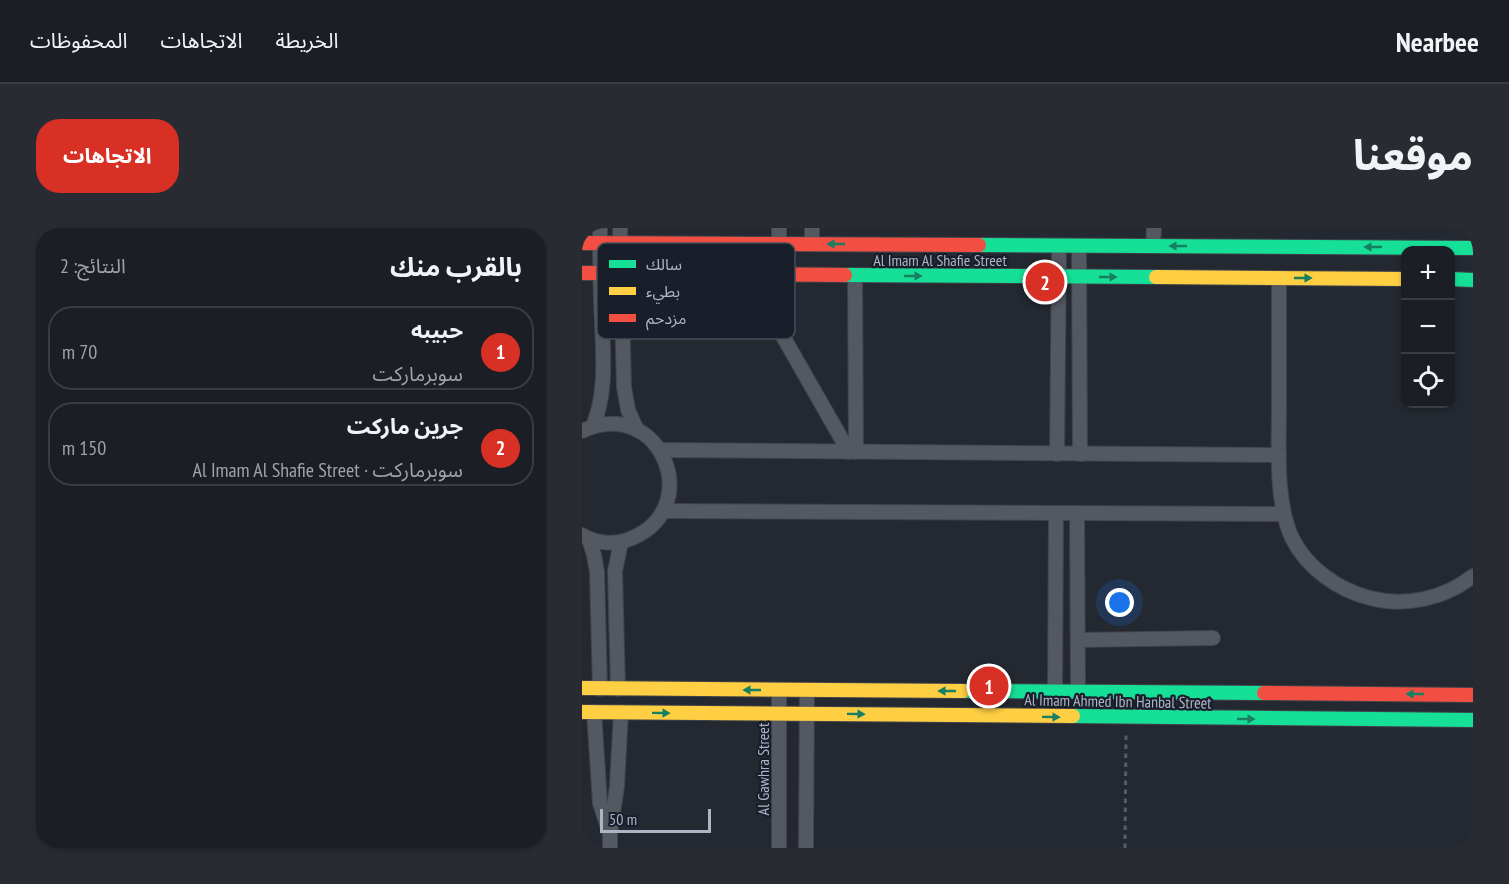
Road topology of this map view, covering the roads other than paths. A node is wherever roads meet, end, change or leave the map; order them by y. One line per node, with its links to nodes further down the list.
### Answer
1 (600, 228): 5 (street)
2 (812, 228): 7 (street)
3 (1154, 228): 10 (street)
4 (582, 243): 5 (street, Al Imam Al Shafie Street)
5 (600, 243)
6 (795, 244): 7 (street, Al Imam Al Shafie Street)
7 (812, 244): 8 (street, Al Imam Al Shafie Street, one-way to 7)
8 (1059, 246): 9 (street, Al Imam Al Shafie Street); 14 (street)
9 (1079, 246): 10 (street, Al Imam Al Shafie Street); 15 (street)
10 (1153, 246): 11 (street, Al Imam Al Shafie Street, one-way to 10)
11 (1473, 248)
12 (795, 275): 13 (street, Al Imam Al Shafie Street)
13 (855, 276): 14 (street, Al Imam Al Shafie Street, one-way to 14); 26 (street)
14 (1059, 277): 15 (street, Al Imam Al Shafie Street); 27 (street)
15 (1079, 277): 16 (street, Al Imam Al Shafie Street, one-way to 16); 28 (street)
16 (1279, 278): 17 (street, Al Imam Al Shafie Street, one-way to 17); 29 (street)
17 (1401, 279)
18 (1455, 279): 19 (street)
19 (1473, 280)
20 (602, 339): 23 (street)
21 (623, 339): 24 (street)
22 (786, 339): 26 (street)
23 (588, 428): 24 (street)
24 (637, 430): 25 (street)
25 (660, 450): 26 (street); 30 (street)
26 (853, 452): 27 (street)
27 (1057, 454): 28 (street)
28 (1080, 454): 29 (street)
29 (1279, 456): 33 (street)
30 (663, 511): 31 (street); 35 (street)
31 (1056, 513): 32 (street); 44 (street)
32 (1077, 513): 33 (street); 38 (street)
33 (1283, 514): 36 (street)
34 (585, 537): 35 (street); 40 (street)
35 (621, 542): 41 (street)
36 (1473, 576)
37 (1213, 638): 38 (street)
38 (1078, 640): 45 (street)
39 (582, 688): 40 (street, Al Imam Ahmed Ibn Hanbal Street)
40 (600, 688): 41 (street, Al Imam Ahmed Ibn Hanbal Street)
41 (618, 688): 42 (street, Al Imam Ahmed Ibn Hanbal Street, one-way to 41)
42 (779, 690): 43 (street, Al Imam Ahmed Ibn Hanbal Street); 50 (street, Al Gawhra Street)
43 (807, 690): 44 (street, Al Imam Ahmed Ibn Hanbal Street, one-way to 43); 51 (street)
44 (1055, 692): 45 (street, Al Imam Ahmed Ibn Hanbal Street)
45 (1078, 692): 46 (street, Al Imam Ahmed Ibn Hanbal Street)
46 (1160, 693): 47 (street, Al Imam Ahmed Ibn Hanbal Street, one-way to 46); 52 (street)
47 (1473, 695)
48 (588, 712): 49 (street, Al Imam Ahmed Ibn Hanbal Street); 54 (street)
49 (621, 712): 50 (street, Al Imam Ahmed Ibn Hanbal Street, one-way to 50); 54 (street)
50 (779, 714): 51 (street, Al Imam Ahmed Ibn Hanbal Street); 55 (street, Al Gawhra Street)
51 (807, 714): 52 (street, Al Imam Ahmed Ibn Hanbal Street, one-way to 52); 56 (street)
52 (1159, 718): 53 (street, Al Imam Ahmed Ibn Hanbal Street, one-way to 53)
53 (1473, 720)
54 (610, 841)
55 (779, 848)
56 (806, 848)

